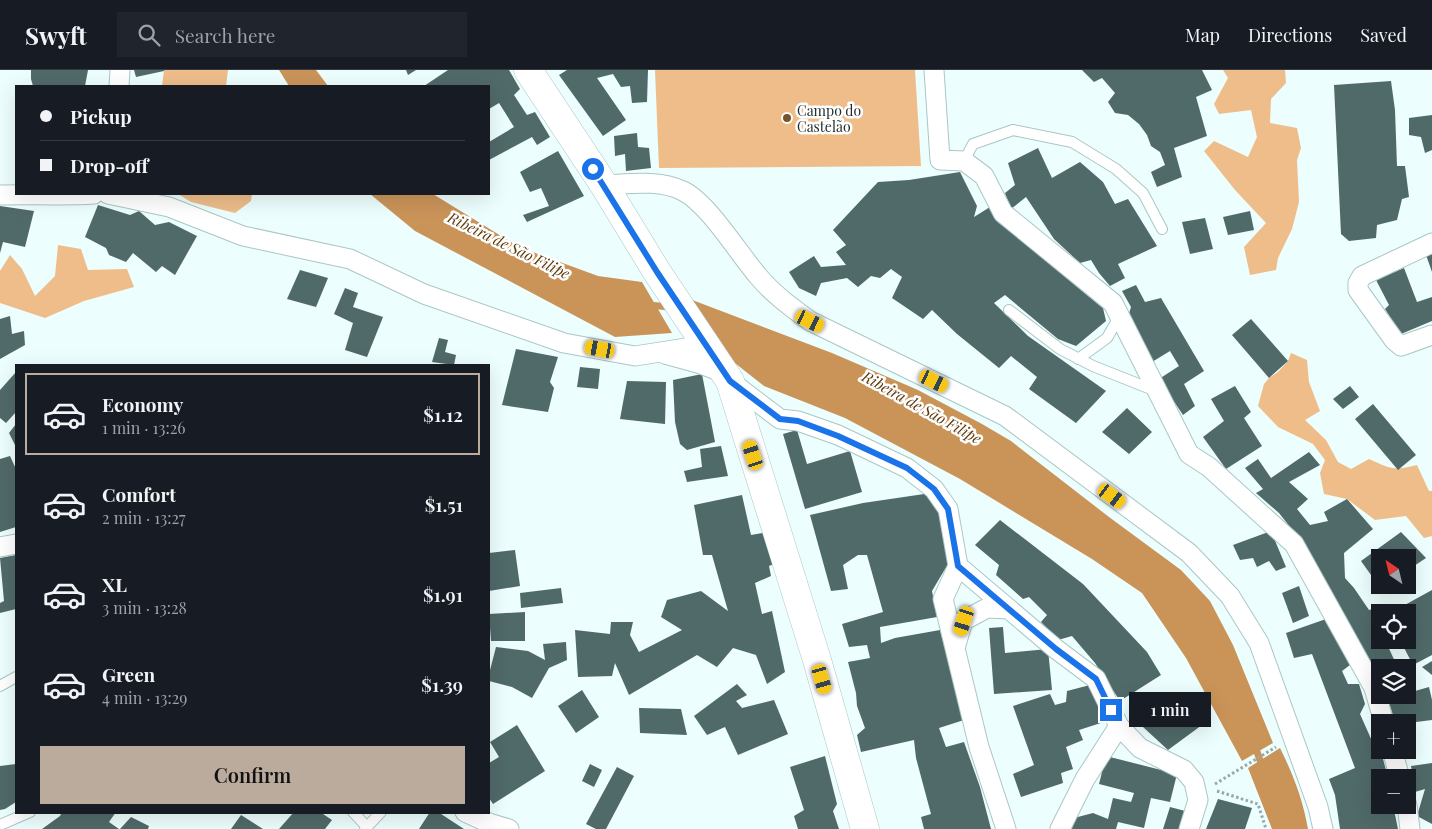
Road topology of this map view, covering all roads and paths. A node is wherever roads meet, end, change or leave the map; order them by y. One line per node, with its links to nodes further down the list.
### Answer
1 (120, 70): 4 (street)
2 (934, 70): 5 (street)
3 (533, 72): 6 (street)
4 (119, 85)
5 (964, 161): 11 (lane); 14 (street)
6 (604, 185): 16 (street); 46 (street)
7 (0, 195): 8 (street)
8 (15, 195)
9 (118, 195): 10 (street)
10 (165, 200): 17 (street)
11 (1162, 229)
12 (1432, 243): 15 (street)
13 (1010, 310): 18 (lane)
14 (1120, 317): 18 (lane); 20 (street)
15 (1432, 335)
16 (705, 345): 17 (street); 19 (street)
17 (659, 352): 19 (street)
18 (1078, 359): 20 (lane)
19 (727, 377): 23 (street); 41 (street)
20 (1157, 392): 28 (street)
21 (15, 544): 22 (street)
22 (0, 547)
23 (958, 566): 24 (street); 25 (street)
24 (1009, 609): 25 (street); 29 (street)
25 (955, 649): 42 (street)
26 (15, 678): 27 (lane)
27 (0, 686)
28 (1382, 714)
29 (1119, 726): 43 (street); 44 (street)
30 (1277, 746): 31 (path)
31 (1219, 780)
32 (1209, 789): 45 (path)
33 (25, 814): 38 (lane)
34 (356, 814): 39 (lane)
35 (379, 814): 39 (lane)
36 (470, 814): 40 (street)
37 (1408, 814): 47 (street)
38 (0, 825)
39 (366, 828)
40 (509, 829)
41 (866, 829)
42 (1006, 829)
43 (1060, 829)
44 (1189, 829)
45 (1266, 829)
46 (1323, 829)
47 (1410, 829)

